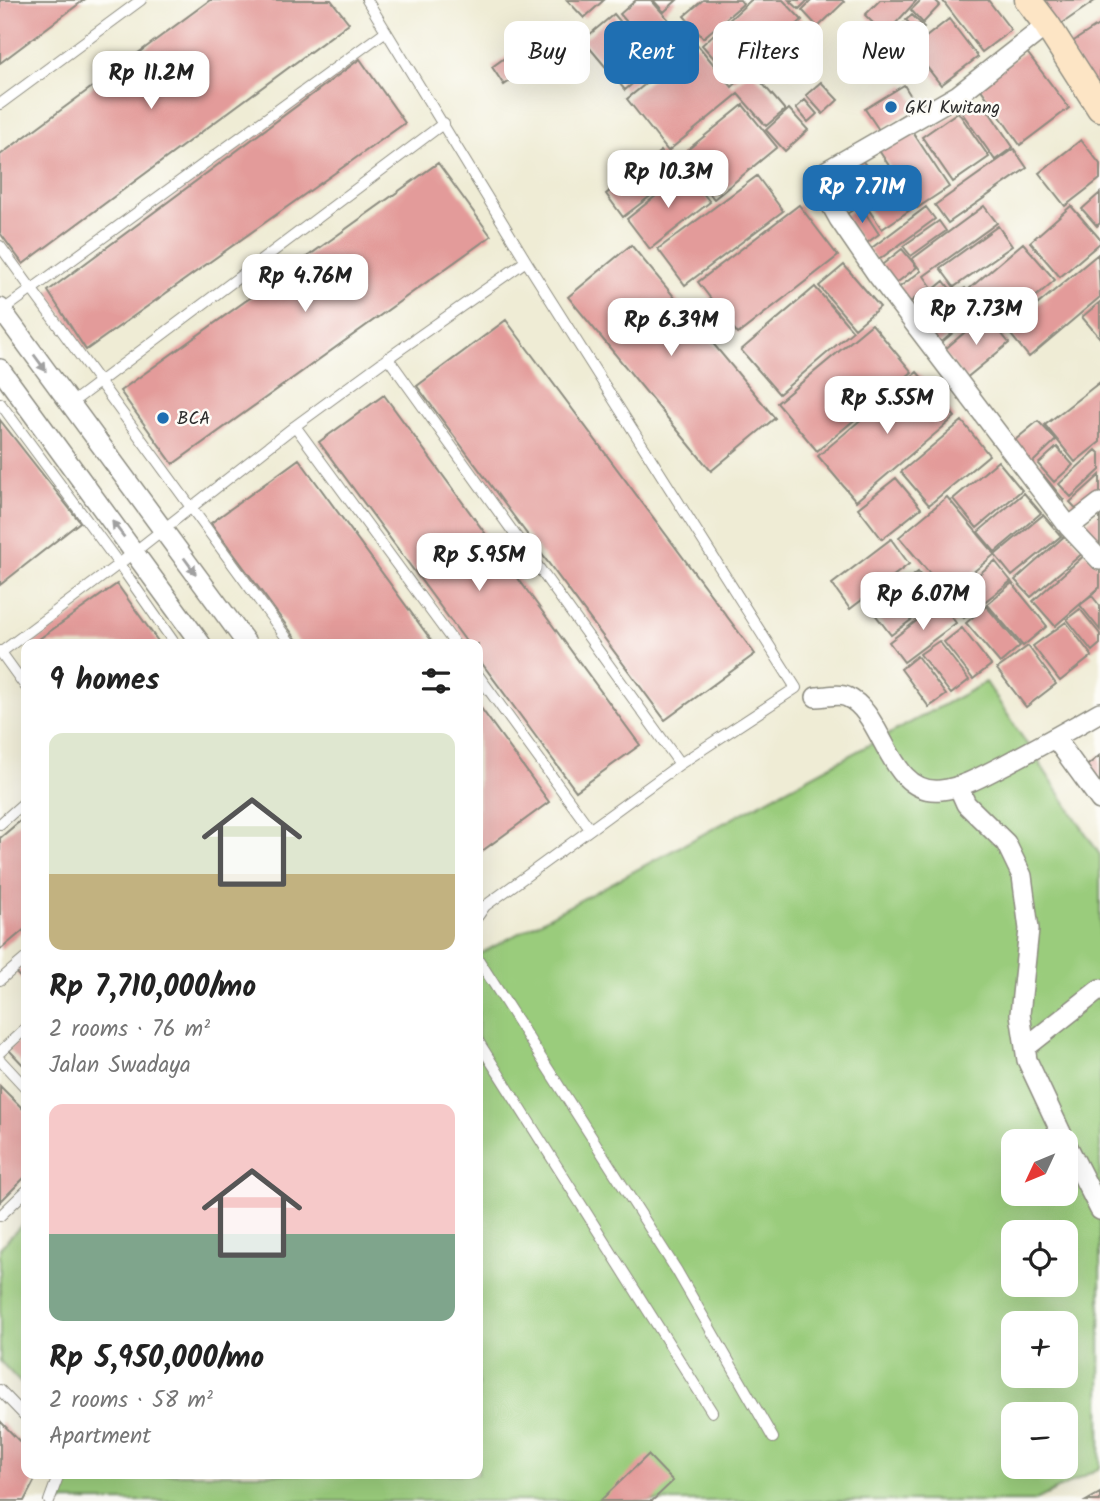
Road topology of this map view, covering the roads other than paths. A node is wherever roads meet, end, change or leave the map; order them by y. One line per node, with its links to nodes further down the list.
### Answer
1 (141, 0): 6 (lane)
2 (367, 0): 5 (lane)
3 (1028, 0): 4 (main road)
4 (1047, 25): 7 (main road); 21 (street)
5 (386, 31): 8 (lane); 11 (lane)
6 (0, 104)
7 (1100, 108)
8 (444, 123): 10 (lane); 15 (lane)
9 (0, 246): 11 (lane)
10 (526, 261): 13 (lane); 34 (lane)
11 (32, 288): 12 (lane); 15 (lane)
12 (1, 310): 17 (street, one-way to 17)
13 (388, 358): 18 (lane); 38 (lane)
14 (0, 369): 23 (street, one-way to 14)
15 (99, 380): 17 (lane); 20 (lane)
16 (0, 403): 25 (lane)
17 (70, 404): 22 (street)
18 (296, 426): 20 (lane); 30 (lane)
19 (1100, 503): 21 (street)
20 (191, 509): 22 (lane); 29 (lane)
21 (1069, 527): 24 (street)
22 (163, 530): 23 (lane); 28 (street, one-way to 28)
23 (135, 551): 25 (lane); 27 (street)
24 (1100, 560)
25 (119, 564): 26 (lane); 31 (lane)
26 (172, 639)
27 (197, 639)
28 (243, 639)
29 (287, 639)
30 (451, 639)
31 (0, 652): 32 (lane)
32 (21, 680)
33 (483, 682): 43 (lane)
34 (796, 688): 35 (lane); 38 (lane)
35 (816, 697): 39 (street)
36 (1100, 712): 37 (street)
37 (1055, 738): 39 (street); 40 (street)
38 (680, 764): 43 (lane)
39 (958, 786): 52 (street)
40 (1100, 800)
41 (21, 805): 42 (lane)
42 (0, 824)
43 (590, 829): 45 (lane)
44 (483, 903): 45 (lane)
45 (485, 906): 46 (lane)
46 (483, 909)
47 (21, 962): 49 (lane)
48 (483, 966): 65 (lane)
49 (0, 980)
50 (1100, 989): 52 (street)
51 (21, 1033): 54 (lane)
52 (1025, 1048): 57 (street)
53 (483, 1049): 64 (lane)
54 (0, 1052)
55 (0, 1060): 56 (lane)
56 (21, 1083)
57 (1059, 1129)
58 (1078, 1167): 60 (street)
59 (21, 1196): 61 (lane)
60 (1100, 1209)
61 (0, 1216)
62 (0, 1390): 63 (lane)
63 (21, 1412)
64 (712, 1412)
65 (774, 1438)
66 (57, 1479): 67 (lane)
67 (49, 1501)

